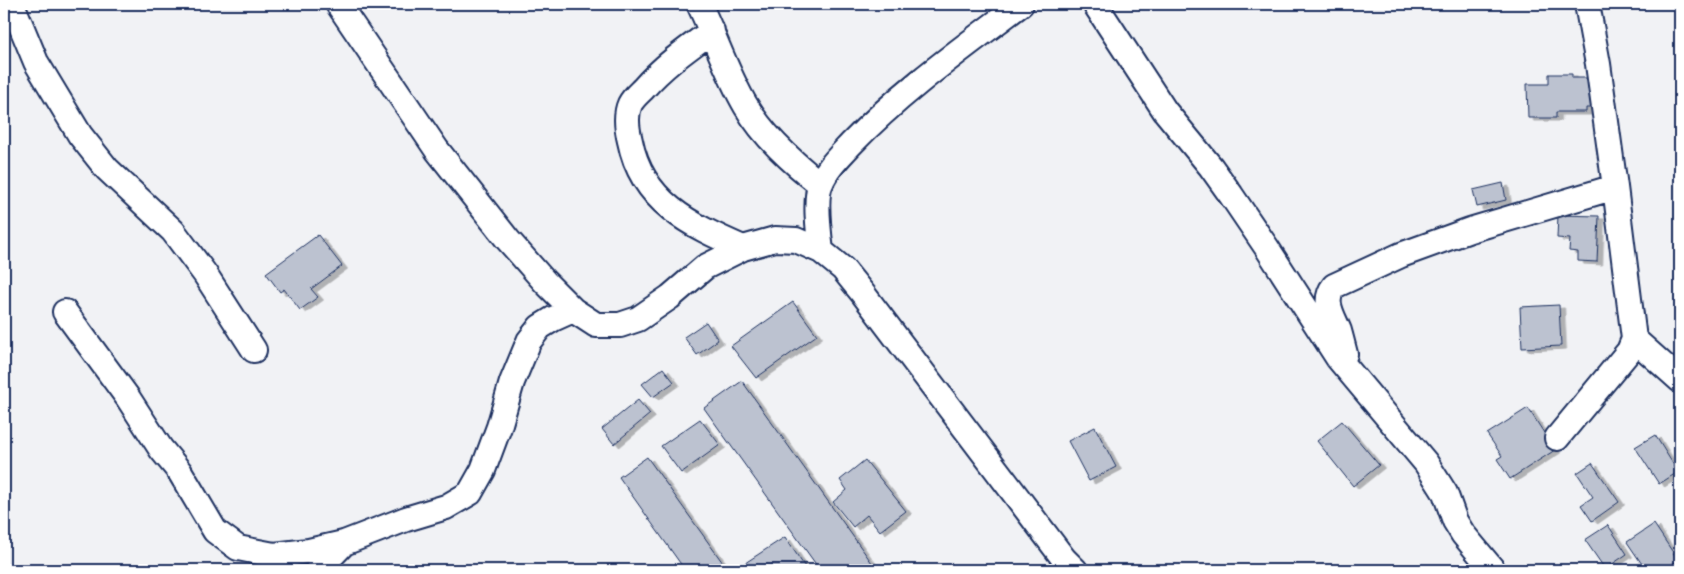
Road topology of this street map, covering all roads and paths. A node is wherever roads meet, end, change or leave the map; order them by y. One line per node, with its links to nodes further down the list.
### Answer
1 (12, 4): 15 (street)
2 (338, 4): 12 (street)
3 (699, 4): 7 (street)
4 (1021, 4): 8 (street)
5 (1095, 4): 16 (street)
6 (1587, 4): 9 (street)
7 (712, 31): 8 (street); 10 (street)
8 (820, 184): 11 (street)
9 (1615, 187): 14 (street); 16 (street)
10 (743, 248): 11 (street); 12 (street)
11 (821, 251): 21 (street)
12 (573, 310): 19 (street)
13 (64, 312): 19 (street)
14 (1634, 339): 17 (street); 18 (street)
15 (254, 350)
16 (1351, 374): 22 (street)
17 (1680, 380)
18 (1557, 438)
19 (344, 543): 20 (street)
20 (318, 570)
21 (1075, 570)
22 (1492, 570)

